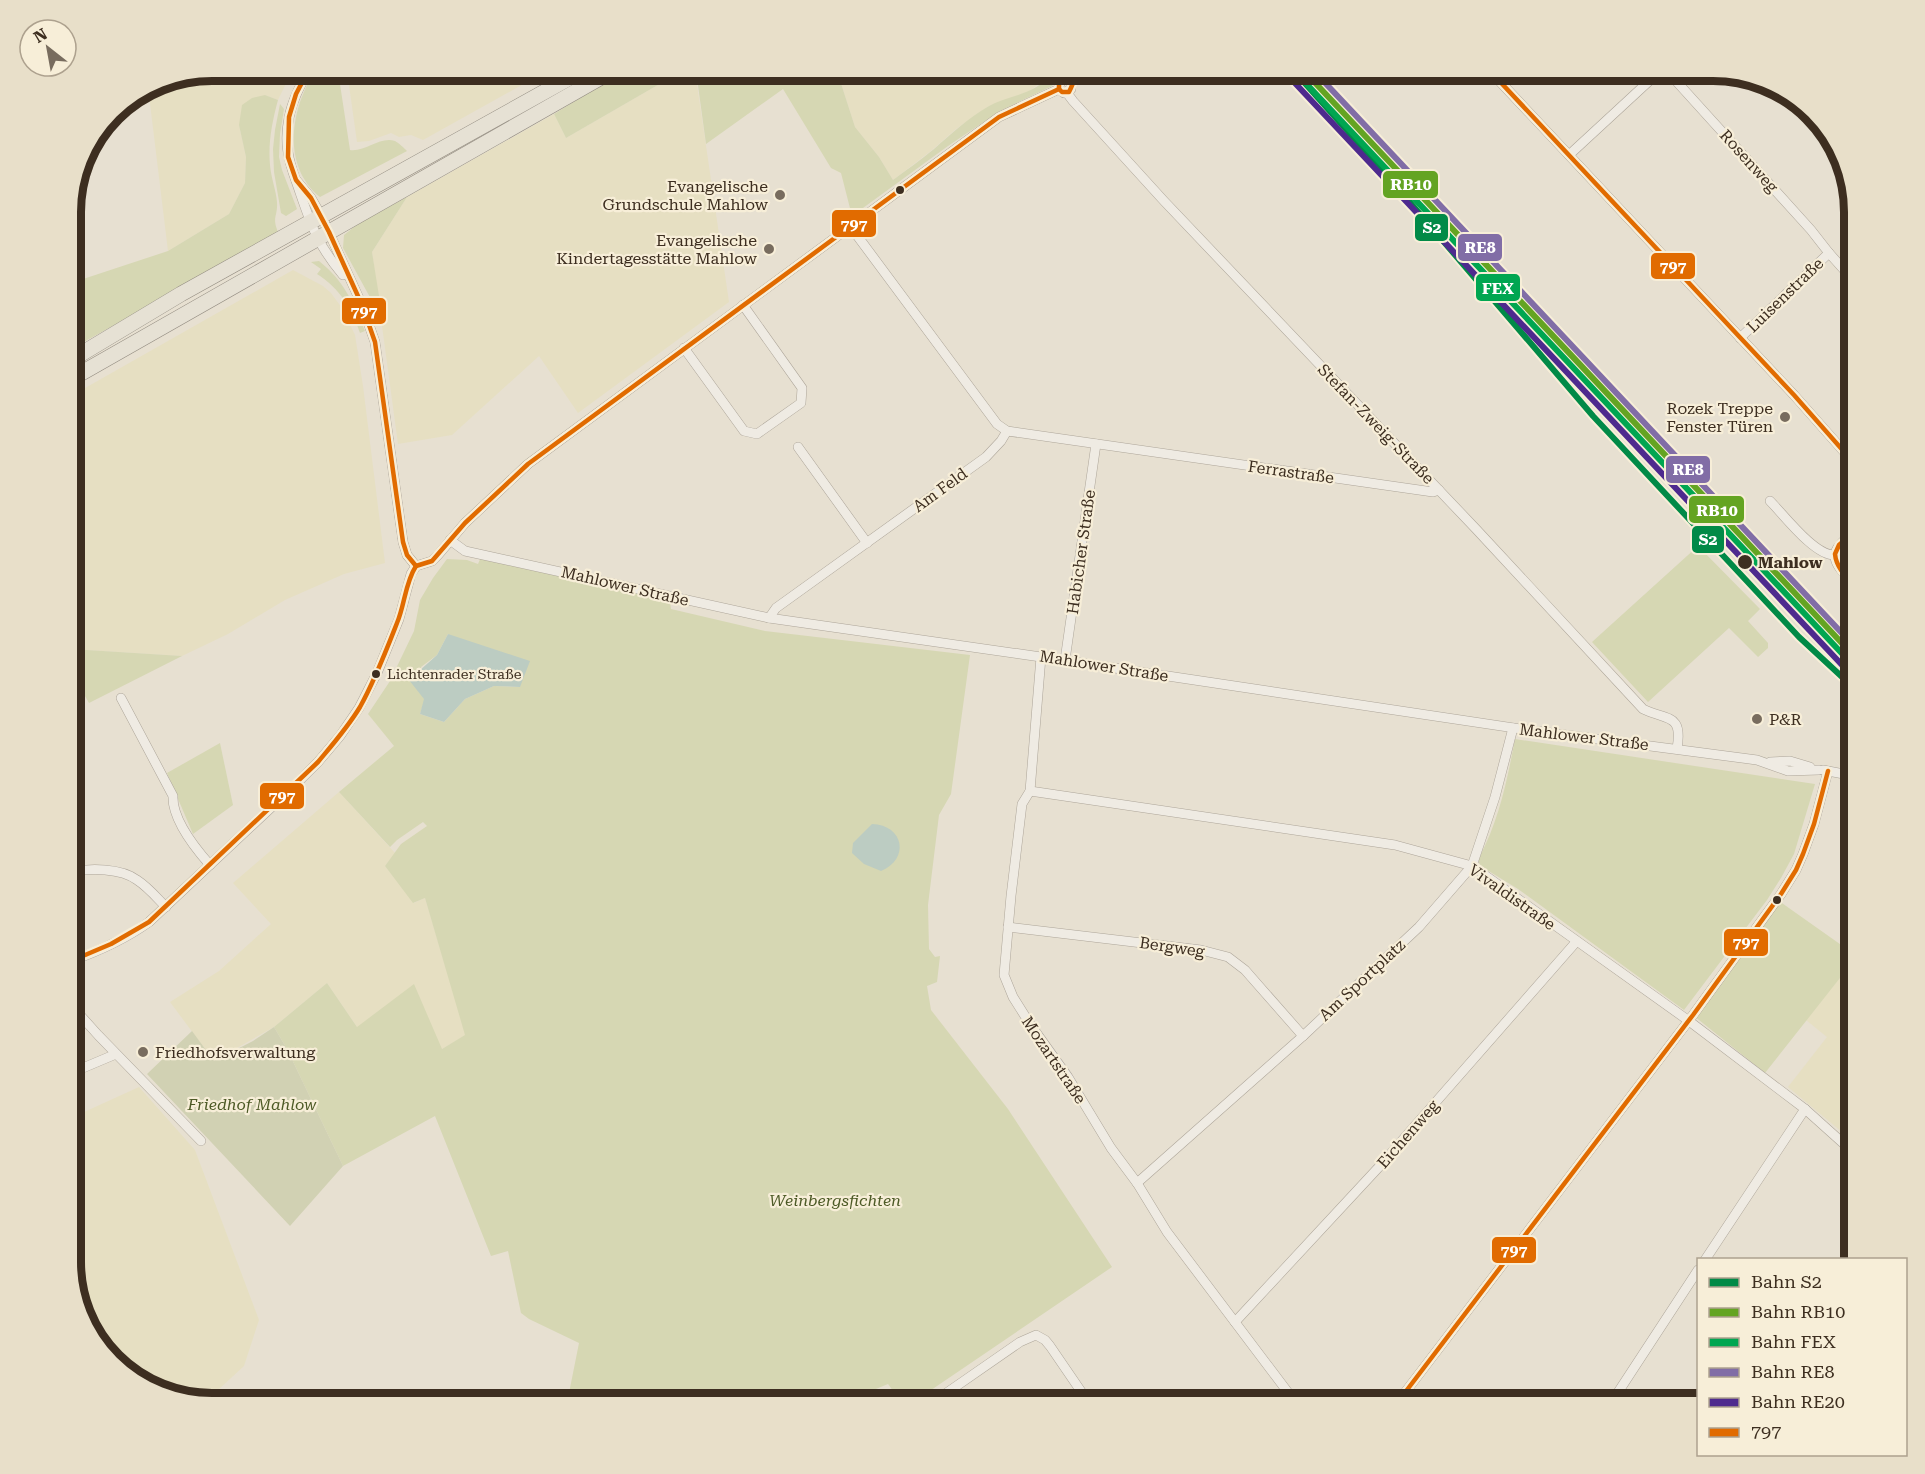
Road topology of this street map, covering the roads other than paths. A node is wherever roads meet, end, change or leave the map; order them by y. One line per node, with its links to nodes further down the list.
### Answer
1 (303, 81): 10 (street)
2 (562, 81): 10 (main road)
3 (593, 81): 12 (main road)
4 (1072, 81): 8 (street)
5 (1500, 81): 9 (street)
6 (1648, 81): 9 (street)
7 (1677, 81): 13 (street, Rosenweg)
8 (1066, 88): 11 (street); 24 (street, Stefan-Zweig-Straße)
9 (1569, 155): 16 (street)
10 (316, 220): 12 (street); 18 (main road)
11 (850, 226): 15 (street); 20 (street, Ferrastraße)
12 (323, 236): 19 (main road); 30 (street)
13 (1829, 253): 14 (street, Luisenstraße); 16 (street, Luisenstraße)
14 (1844, 270)
15 (743, 305): 17 (street); 17 (street)
16 (1740, 338): 23 (street)
17 (684, 348): 26 (street)
18 (81, 354)
19 (81, 372)
20 (1007, 431): 21 (street, Ferrastraße); 28 (street, Am Feld)
21 (1096, 444): 24 (street, Ferrastraße); 34 (street, Habicher Straße)
22 (798, 447): 28 (street)
23 (1844, 452)
24 (1439, 490): 37 (street, Stefan-Zweig-Straße)
25 (1770, 501): 29 (street)
26 (450, 540): 30 (street); 32 (street, Mahlower Straße)
27 (1844, 541): 29 (street)
28 (867, 543): 32 (street, Am Feld)
29 (1834, 555): 31 (street)
30 (416, 566): 41 (street)
31 (1844, 573)
32 (769, 618): 33 (street, Mahlower Straße)
33 (1041, 657): 34 (street, Mahlower Straße); 40 (street, Mozartstraße)
34 (1065, 660): 36 (street, Mahlower Straße)
35 (122, 698): 41 (street)
36 (1514, 728): 37 (street, Mahlower Straße); 42 (street, Am Sportplatz)
37 (1677, 749): 38 (street, Mahlower Straße)
38 (1823, 770): 39 (street, Mahlower Straße); 49 (street)
39 (1844, 774)
40 (1030, 791): 42 (street, Vivaldistraße); 45 (street, Mozartstraße)
41 (210, 865): 44 (street)
42 (1472, 866): 46 (street, Vivaldistraße); 50 (street, Am Sportplatz)
43 (81, 871): 44 (street)
44 (166, 907): 47 (street)
45 (1008, 927): 50 (street, Bergweg); 56 (street, Mozartstraße)
46 (1576, 942): 49 (street, Vivaldistraße); 59 (street, Eichenweg)
47 (81, 958)
48 (81, 1016): 51 (street)
49 (1689, 1021): 53 (street, Vivaldistraße); 63 (street)
50 (1303, 1036): 56 (street, Am Sportplatz)
51 (116, 1054): 52 (street); 54 (street)
52 (81, 1069)
53 (1805, 1109): 55 (street, Vivaldistraße); 57 (street)
54 (201, 1141)
55 (1844, 1144)
56 (1137, 1183): 59 (street, Mozartstraße)
57 (1706, 1258)
58 (1697, 1272): 64 (street)
59 (1235, 1322): 62 (street, Mozartstraße)
60 (948, 1393): 61 (street)
61 (1082, 1393)
62 (1288, 1393)
63 (1405, 1393)
64 (1618, 1393)

